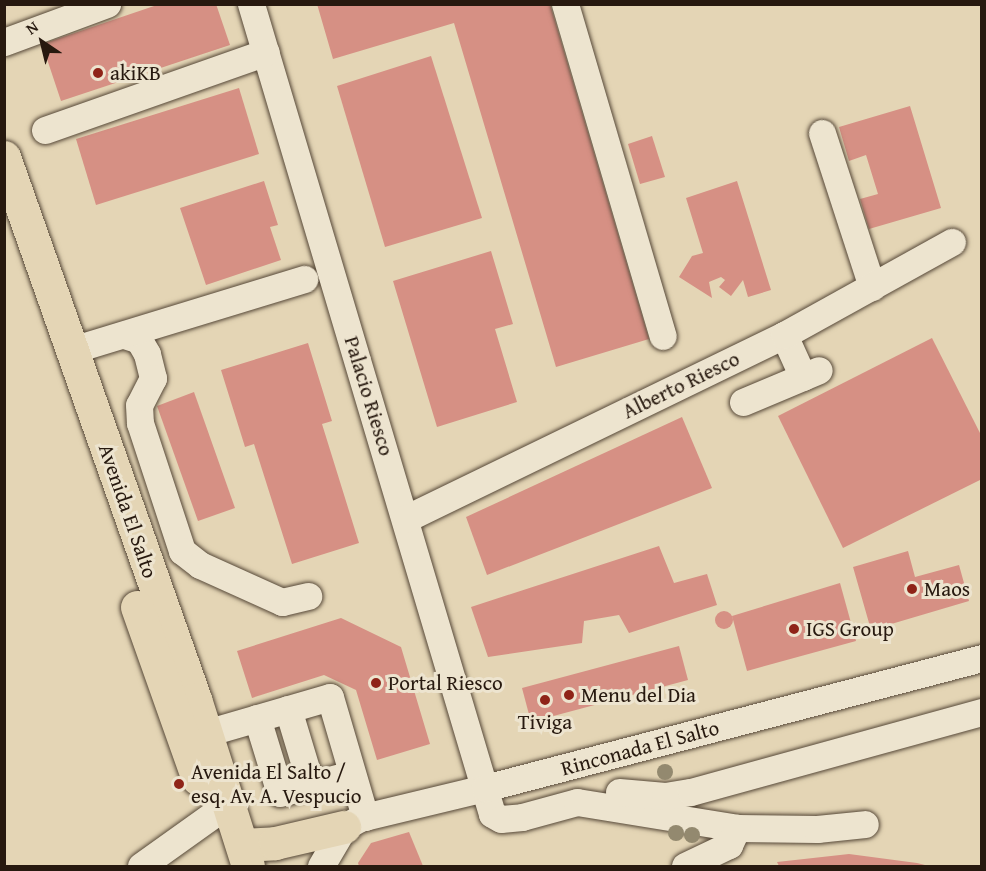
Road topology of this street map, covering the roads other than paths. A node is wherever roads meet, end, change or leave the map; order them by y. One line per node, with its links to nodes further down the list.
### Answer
1 (107, 4): 4 (street)
2 (251, 4): 5 (street, Palacio Riesco)
3 (566, 4): 15 (street)
4 (4, 42)
5 (266, 52): 6 (street); 18 (street, Palacio Riesco)
6 (45, 130)
7 (822, 133): 12 (street)
8 (4, 157): 16 (main road, Avenida El Salto)
9 (4, 213): 29 (main road, Avenida El Salto)
10 (952, 242): 12 (street, Alberto Riesco)
11 (304, 279): 13 (street)
12 (872, 287): 14 (street, Alberto Riesco)
13 (124, 335): 16 (street); 19 (street)
14 (784, 335): 17 (street); 18 (street, Alberto Riesco)
15 (663, 336)
16 (72, 350): 24 (main road, Avenida El Salto)
17 (743, 402)
18 (405, 519): 27 (street, Palacio Riesco)
19 (308, 596)
20 (981, 658): 27 (street, Rinconada El Salto)
21 (288, 709): 23 (street); 25 (street); 26 (street)
22 (981, 712): 28 (street, Palacio Riesco)
23 (257, 718): 24 (street); 26 (street)
24 (206, 733): 33 (main road, Avenida El Salto)
25 (352, 774): 26 (street); 30 (street)
26 (311, 785)
27 (485, 788): 28 (street, Palacio Riesco); 30 (street, Rinconada El Salto)
28 (577, 802): 32 (street)
29 (211, 816): 33 (main road, Avenida El Salto); 34 (street)
30 (355, 822): 33 (main road); 35 (street)
31 (865, 824): 32 (street)
32 (738, 828): 36 (street)
33 (239, 859)
34 (141, 867)
35 (321, 867)
36 (685, 867)

